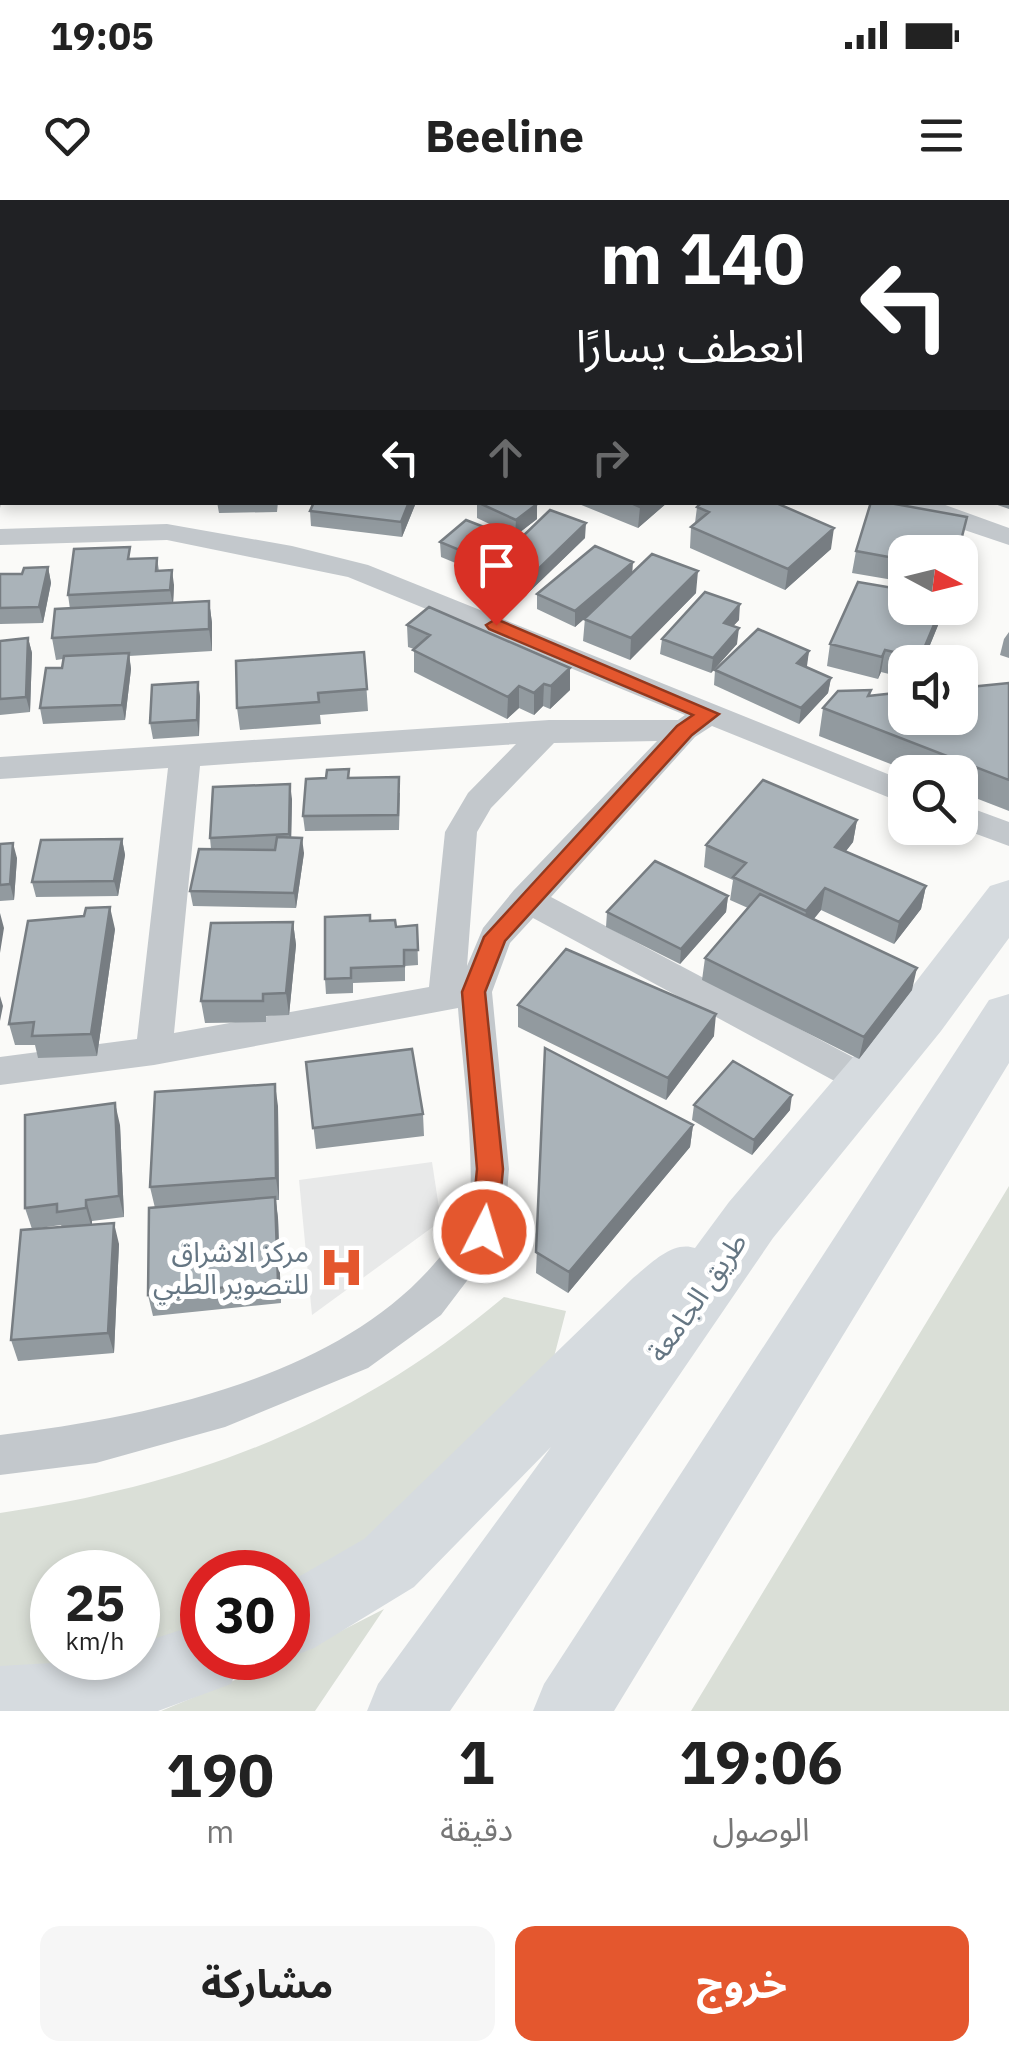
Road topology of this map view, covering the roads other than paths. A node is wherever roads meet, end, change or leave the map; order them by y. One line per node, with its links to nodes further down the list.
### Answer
1 (918, 505): 3 (street)
2 (167, 517): 4 (street); 5 (street)
3 (1009, 537)
4 (0, 538)
5 (697, 722): 6 (street); 9 (street); 13 (street)
6 (549, 730): 7 (street); 14 (street)
7 (185, 760): 8 (street); 16 (street)
8 (0, 768)
9 (888, 787)
10 (978, 822): 11 (street)
11 (1009, 835)
12 (1009, 898): 18 (highway, طريق الجامعة)
13 (526, 899): 14 (street); 18 (street)
14 (460, 995): 16 (street); 20 (street)
15 (1009, 1015): 25 (highway)
16 (154, 1050): 17 (street)
17 (0, 1071)
18 (866, 1081): 19 (highway, طريق الجامعة)
19 (751, 1220): 21 (highway); 24 (highway, طريق الجامعة)
20 (0, 1455)
21 (310, 1610)
22 (180, 1667): 23 (highway)
23 (0, 1703)
24 (404, 1711)
25 (572, 1711)

